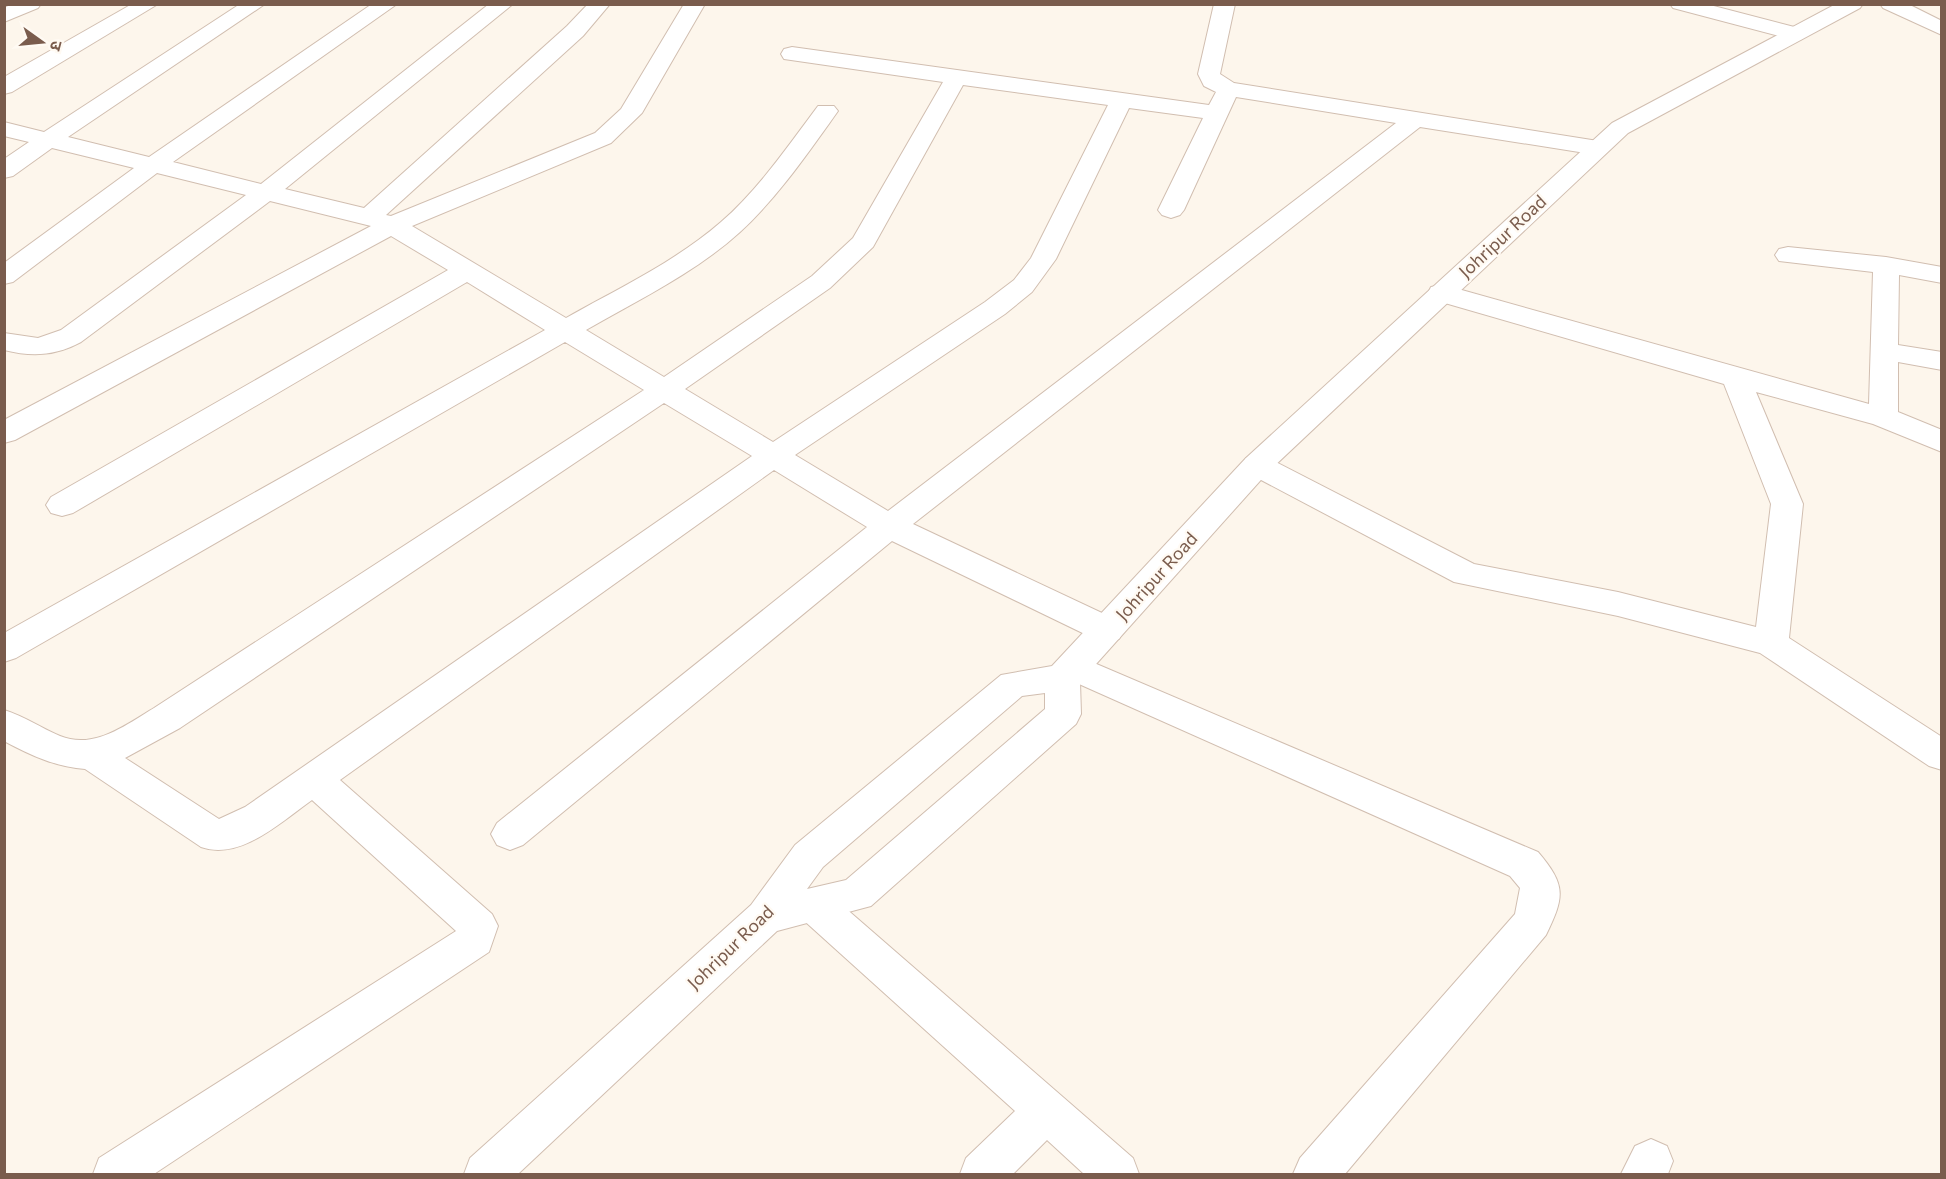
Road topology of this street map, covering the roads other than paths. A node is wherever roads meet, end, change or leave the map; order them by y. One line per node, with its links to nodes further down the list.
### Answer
1 (31, 4): 12 (street)
2 (148, 4): 17 (street)
3 (255, 4): 24 (street)
4 (387, 4): 26 (street)
5 (502, 4): 28 (street)
6 (600, 4): 30 (street)
7 (695, 4): 30 (street)
8 (1225, 4): 18 (street)
9 (1680, 4): 14 (street)
10 (1853, 4): 14 (street, Johripur Road)
11 (1890, 4): 13 (street)
12 (4, 16)
13 (1941, 29)
14 (1794, 34): 25 (street, Johripur Road)
15 (792, 54): 16 (street)
16 (957, 76): 19 (street); 42 (street)
17 (4, 87)
18 (1228, 89): 21 (street); 22 (street)
19 (1122, 99): 21 (street); 46 (street)
20 (826, 111): 37 (street)
21 (1215, 113): 29 (street)
22 (1414, 120): 25 (street); 49 (street)
23 (4, 129): 24 (street)
24 (49, 139): 26 (street); 27 (street)
25 (1598, 148): 36 (street, Johripur Road)
26 (153, 165): 28 (street); 35 (street)
27 (4, 171)
28 (266, 192): 30 (street); 38 (street)
29 (1172, 210)
30 (380, 221): 33 (street); 44 (street)
31 (1788, 255): 32 (street)
32 (1886, 265): 34 (street); 39 (street)
33 (466, 271): 37 (street); 48 (street)
34 (1941, 275)
35 (4, 276)
36 (1441, 293): 41 (street); 47 (street, Johripur Road)
37 (564, 330): 42 (street); 52 (street)
38 (4, 341)
39 (1884, 351): 40 (street); 43 (street)
40 (1941, 361)
41 (1736, 378): 43 (street); 51 (street)
42 (664, 390): 46 (street); 55 (street)
43 (1883, 417): 45 (street)
44 (4, 433)
45 (1941, 442)
46 (774, 456): 49 (street); 57 (street)
47 (1257, 465): 50 (street, Johripur Road); 51 (street)
48 (62, 505)
49 (889, 526): 50 (street); 58 (street)
50 (1107, 630): 53 (street, Johripur Road)
51 (1771, 644): 56 (street)
52 (4, 650)
53 (1068, 672): 59 (street); 60 (street, Johripur Road); 66 (street)
54 (6, 728): 55 (street)
55 (94, 756): 57 (street)
56 (1941, 756)
57 (314, 779): 62 (street)
58 (510, 834)
59 (814, 905): 60 (street); 61 (street)
60 (765, 916): 63 (street, Johripur Road)
61 (1046, 1111): 64 (street); 65 (street)
62 (115, 1174)
63 (486, 1174)
64 (982, 1174)
65 (1117, 1174)
66 (1316, 1174)

